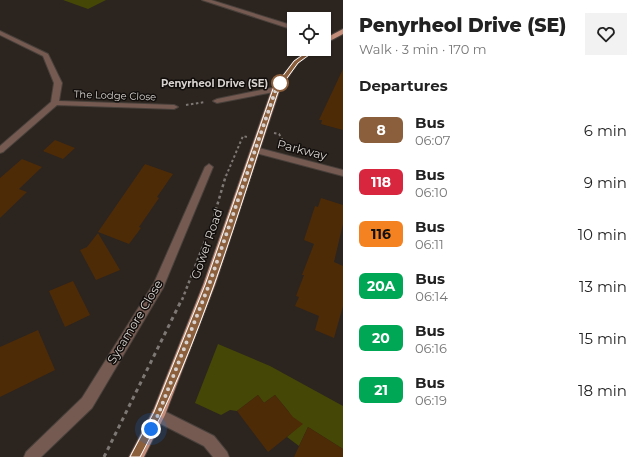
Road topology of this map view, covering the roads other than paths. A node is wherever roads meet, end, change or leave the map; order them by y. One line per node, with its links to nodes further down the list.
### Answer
1 (205, 0): 2 (street)
2 (287, 26)
3 (343, 31): 5 (main road)
4 (0, 33): 9 (street)
5 (331, 37)
6 (304, 56): 7 (main road, Gower Road)
7 (276, 89): 8 (street); 12 (main road, Gower Road)
8 (217, 101)
9 (55, 103): 10 (street, The Lodge Close); 11 (street)
10 (174, 107)
11 (0, 150)
12 (255, 150): 14 (street, Parkway); 15 (main road, Gower Road)
13 (208, 168): 16 (street, Sycamore Close)
14 (343, 172)
15 (158, 415): 17 (main road, Gower Road); 18 (street)
16 (31, 457)
17 (136, 457)
18 (222, 457)

